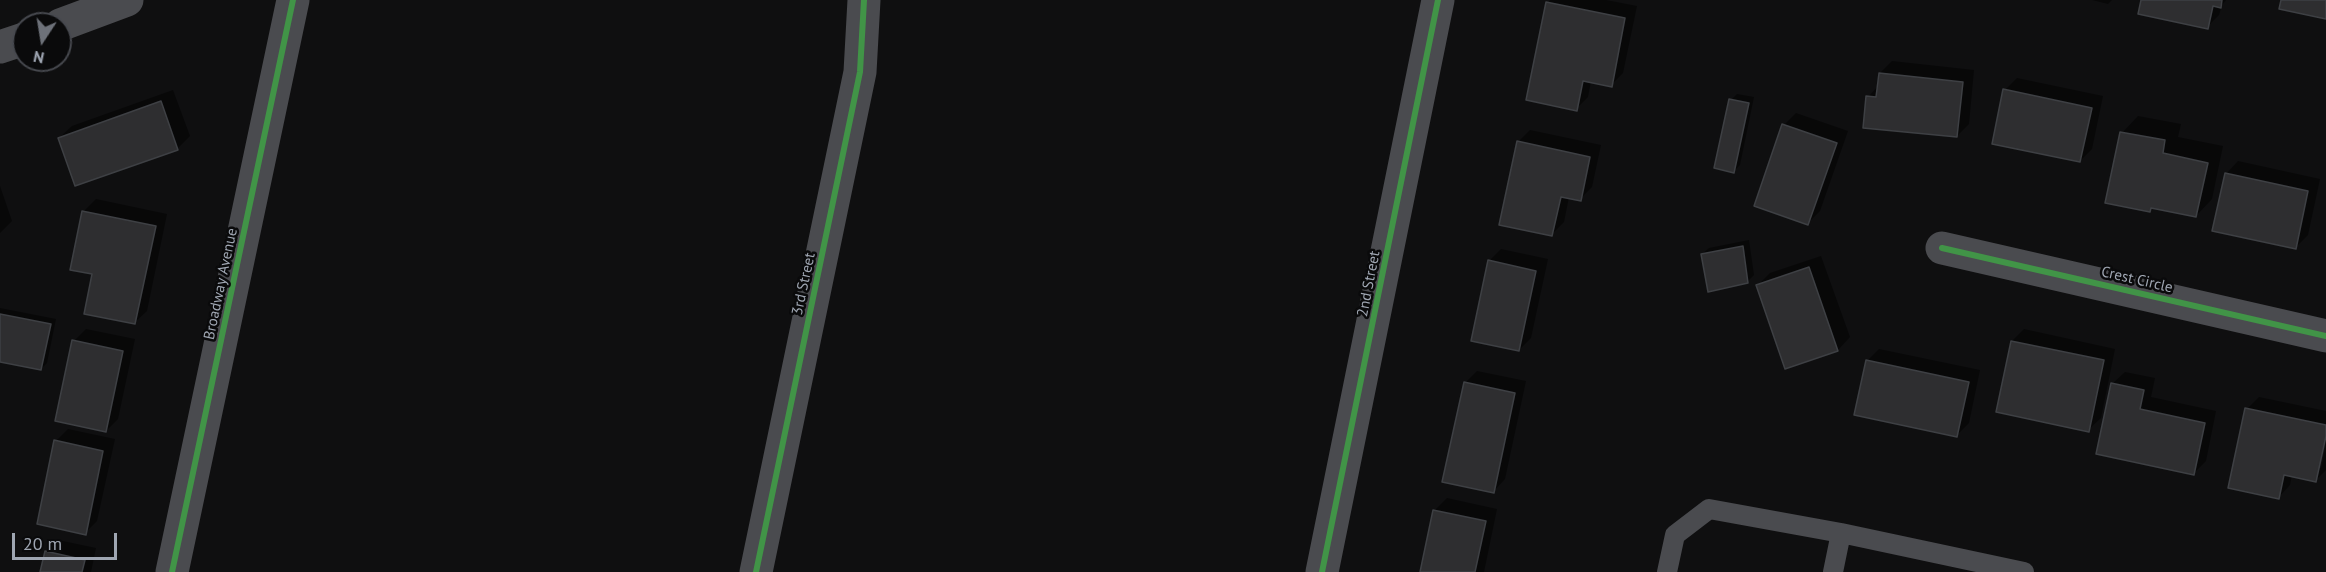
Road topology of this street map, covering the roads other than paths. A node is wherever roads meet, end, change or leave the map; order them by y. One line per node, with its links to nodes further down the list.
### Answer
1 (127, 0): 5 (street)
2 (293, 0): 9 (street, Broadway Avenue)
3 (864, 0): 10 (street, 3rd Street)
4 (1438, 0): 11 (street, 2nd Street)
5 (72, 21)
6 (1942, 248): 7 (street, Crest Circle)
7 (2326, 336)
8 (1841, 533): 12 (lane); 13 (lane); 14 (lane)
9 (172, 572)
10 (756, 572)
11 (1322, 572)
12 (1667, 572)
13 (1833, 572)
14 (2024, 572)

